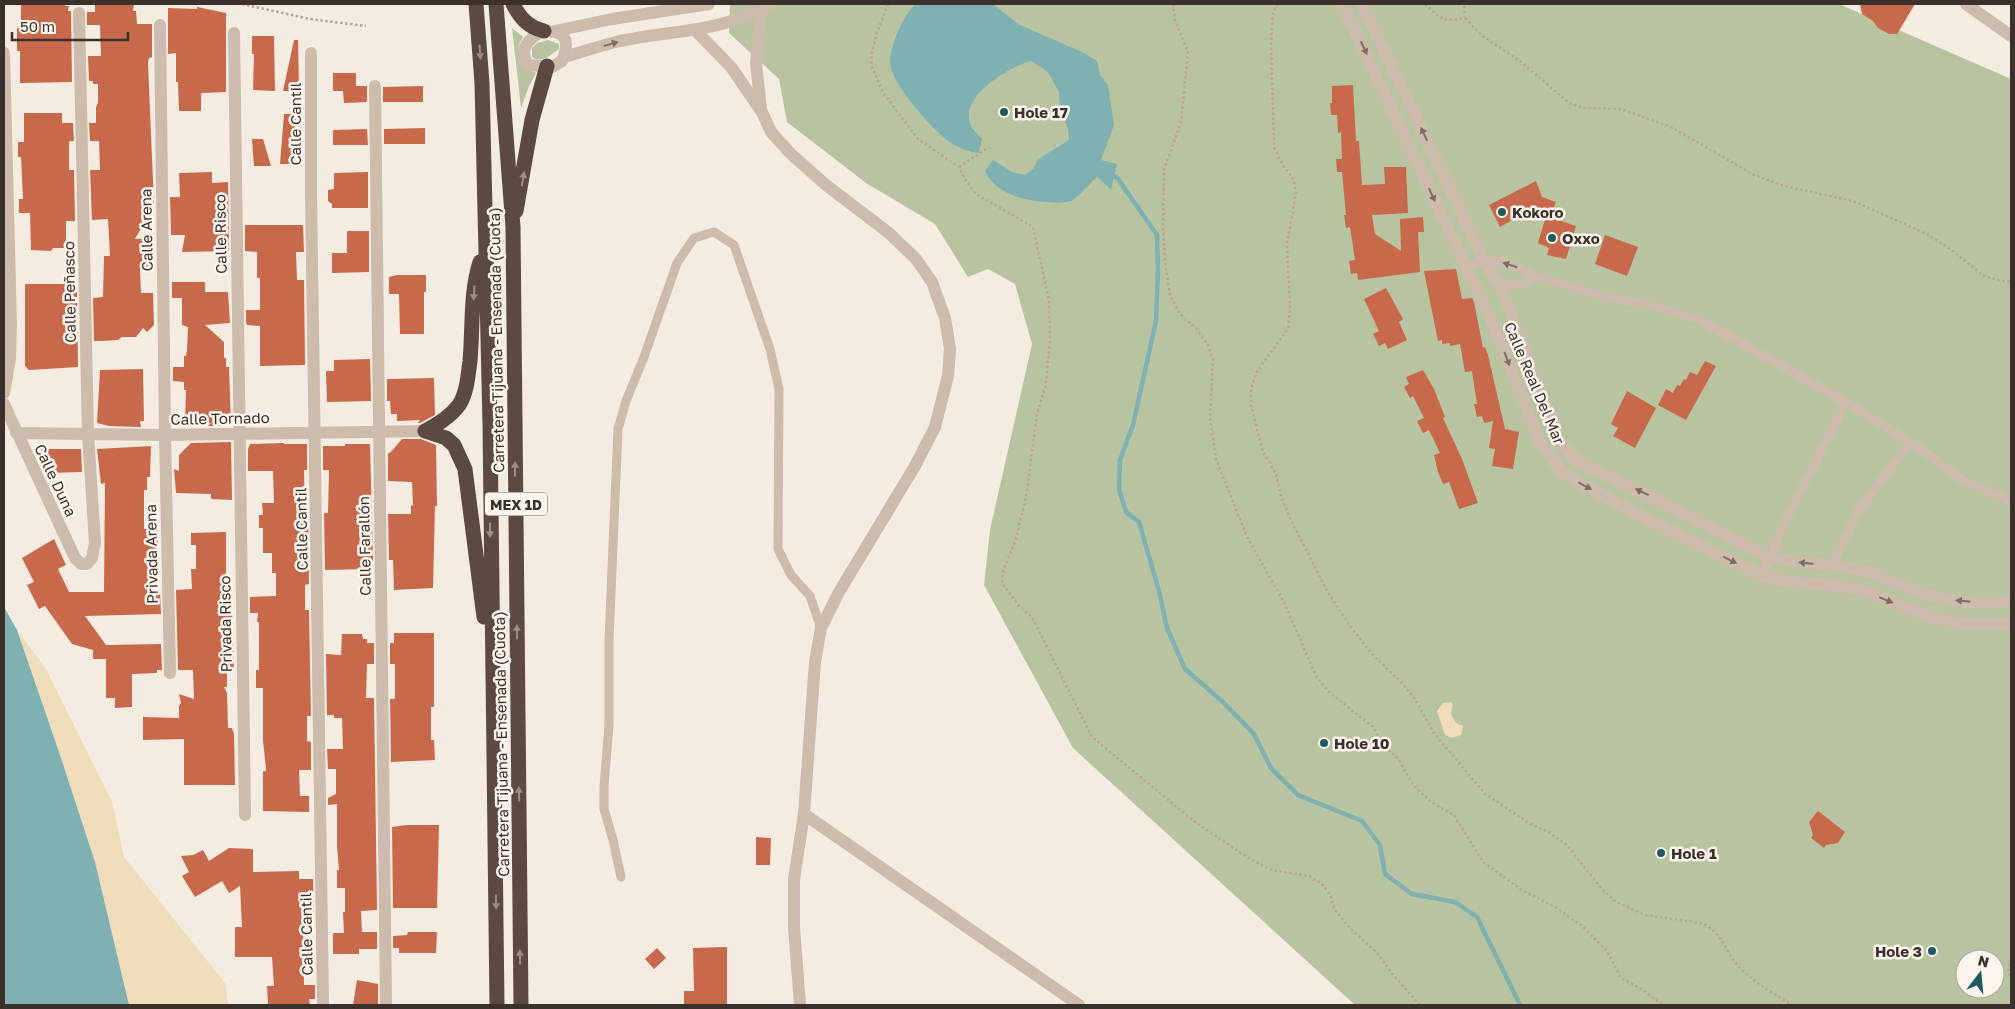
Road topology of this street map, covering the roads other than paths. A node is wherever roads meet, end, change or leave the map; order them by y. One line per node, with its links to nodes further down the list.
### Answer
1 (476, 4): 24 (highway, Carretera Tijuana - Ensenada (Cuota) / MEX 1D, one-way to 24)
2 (496, 4): 23 (highway, Carretera Tijuana - Ensenada (Cuota) / MEX 1D)
3 (513, 4): 12 (highway)
4 (709, 4): 12 (street)
5 (1342, 4): 26 (street, Calle Real Del Mar, one-way to 26)
6 (1362, 4): 25 (street, Calle Real Del Mar, one-way to 6)
7 (1966, 4): 14 (street)
8 (765, 6): 11 (street); 18 (street)
9 (79, 13): 39 (street, Calle Peñasco)
10 (160, 25): 40 (street, Calle Arena)
11 (695, 30): 17 (street, one-way to 11); 20 (street)
12 (550, 31): 17 (street); 19 (street)
13 (234, 34): 37 (street, Calle Risco)
14 (2011, 36)
15 (311, 52): 35 (street, Calle Cantil)
16 (4, 53): 31 (street)
17 (564, 57): 19 (street)
18 (756, 63): 20 (street); 22 (street)
19 (547, 66): 23 (highway, one-way to 19)
20 (731, 67): 22 (street)
21 (375, 86): 38 (street, Calle Farallón)
22 (762, 112): 51 (street)
23 (513, 227): 60 (highway, Carretera Tijuana - Ensenada (Cuota) / MEX 1D, one-way to 23)
24 (485, 246): 34 (highway, one-way to 34); 52 (highway, Carretera Tijuana - Ensenada (Cuota) / MEX 1D, one-way to 52)
25 (1484, 260): 26 (lane); 27 (lane, one-way to 25); 28 (street, Calle Real Del Mar)
26 (1466, 267): 30 (street, Calle Real Del Mar)
27 (1534, 276): 28 (lane); 32 (lane)
28 (1500, 286): 29 (street, Calle Real Del Mar)
29 (1514, 319): 30 (street); 42 (street, Calle Real Del Mar, one-way to 29)
30 (1495, 328): 44 (street, Calle Real Del Mar, one-way to 44)
31 (4, 393)
32 (1846, 402): 41 (lane); 45 (lane)
33 (4, 404): 36 (street, Calle Duna)
34 (425, 430): 38 (street, Calle Tornado); 52 (highway)
35 (316, 432): 37 (street, Calle Tornado); 38 (street, Calle Tornado); 57 (street, Calle Cantil)
36 (16, 433): 39 (street, Calle Tornado); 46 (street, Calle Duna)
37 (238, 433): 40 (street, Calle Tornado); 55 (street, Privada Risco)
38 (379, 433): 58 (street, Calle Farallón)
39 (88, 434): 40 (street, Calle Tornado); 46 (street, Calle Peñasco)
40 (165, 435): 53 (street, Privada Arena)
41 (1910, 441): 43 (lane); 47 (lane)
42 (1660, 500): 44 (street); 45 (street, Calle Real Del Mar)
43 (2011, 503)
44 (1647, 519): 48 (street, Calle Real Del Mar, one-way to 48)
45 (1770, 558): 47 (street, Calle Real Del Mar, one-way to 45); 48 (lane)
46 (84, 565)
47 (1832, 565): 49 (street, Calle Real Del Mar, one-way to 47)
48 (1761, 575): 50 (street, Calle Real Del Mar, one-way to 50)
49 (2011, 602)
50 (2011, 624)
51 (821, 628): 54 (street); 56 (lane)
52 (491, 639): 59 (highway, Carretera Tijuana - Ensenada (Cuota) / MEX 1D, one-way to 59)
53 (170, 673)
54 (804, 814): 61 (street); 62 (street)
55 (245, 815)
56 (621, 876)
57 (323, 1005)
58 (386, 1005)
59 (497, 1005)
60 (521, 1005)
61 (800, 1005)
62 (1079, 1005)

